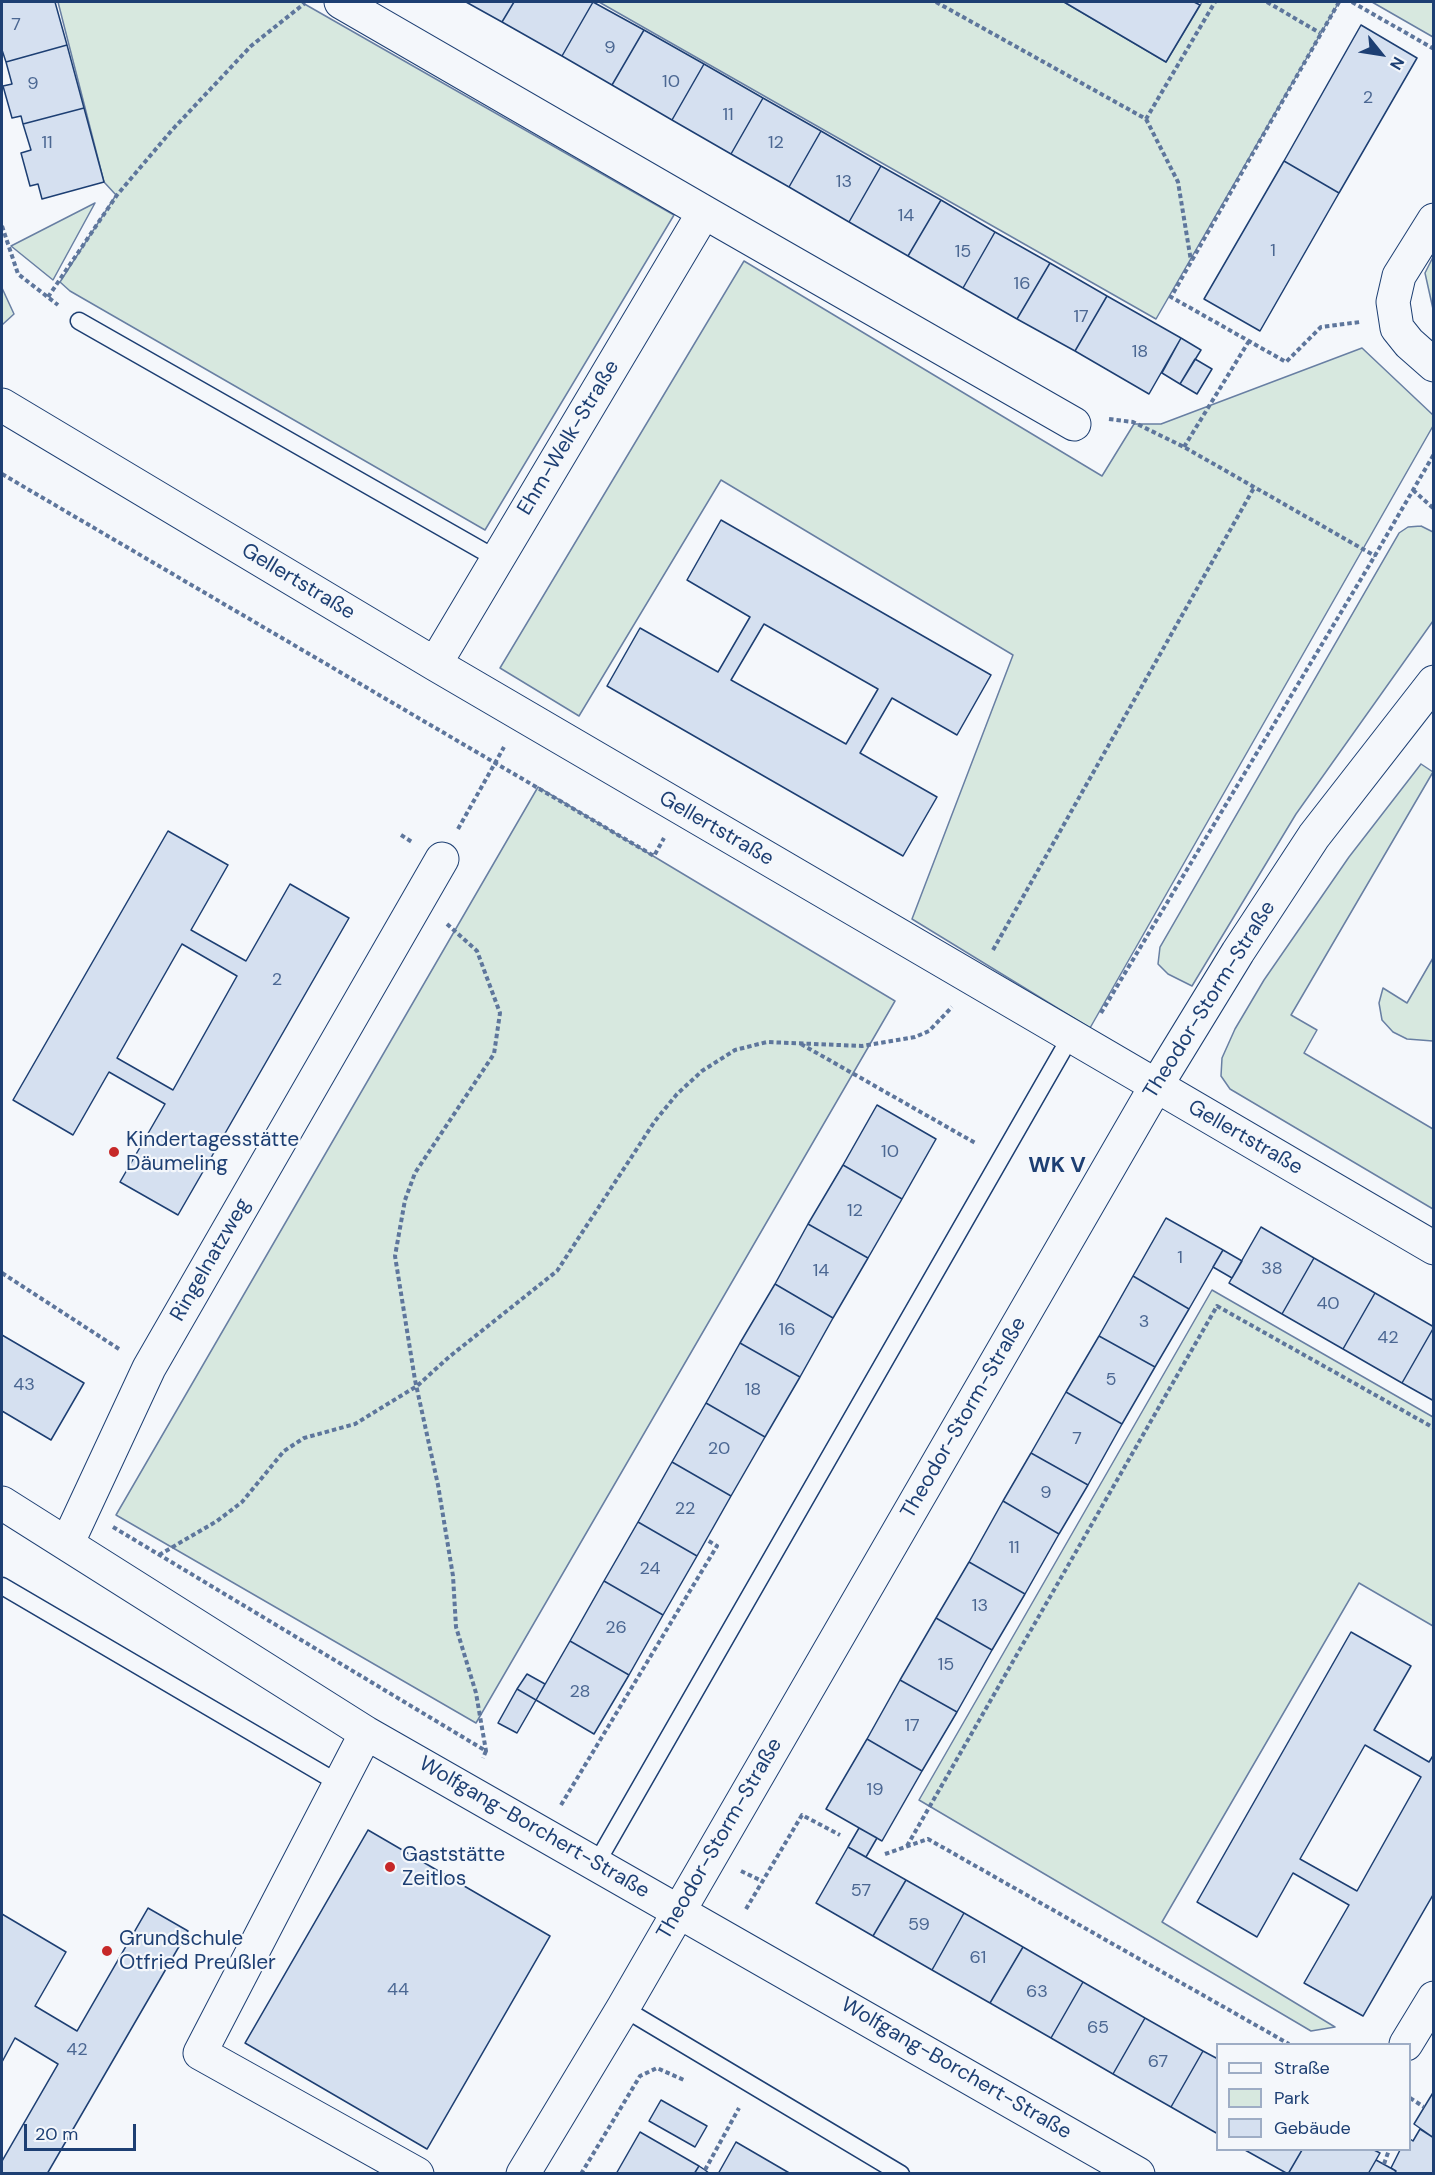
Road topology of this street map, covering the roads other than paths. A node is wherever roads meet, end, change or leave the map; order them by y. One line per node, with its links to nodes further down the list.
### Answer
1 (341, 2): 2 (street)
2 (704, 212): 7 (street); 8 (street, Ehm-Welk-Straße)
3 (1434, 220): 5 (street)
4 (79, 321): 8 (lane)
5 (1434, 365)
6 (2, 405): 9 (street, Gellertstraße)
7 (1063, 418)
8 (497, 560): 9 (street, Ehm-Welk-Straße)
9 (435, 664): 12 (street, Gellertstraße)
10 (1434, 682): 13 (street, Theodor-Storm-Straße)
11 (442, 859): 16 (street, Ringelnatzweg)
12 (1077, 1040): 13 (street, Gellertstraße); 20 (lane)
13 (1156, 1086): 14 (street, Gellertstraße); 21 (street, Theodor-Storm-Straße)
14 (1434, 1248)
15 (2, 1503): 16 (street, Wolfgang-Borchert-Straße)
16 (67, 1544): 18 (street, Wolfgang-Borchert-Straße)
17 (2, 1586): 19 (lane)
18 (366, 1733): 19 (street); 20 (street, Wolfgang-Borchert-Straße)
19 (340, 1784): 25 (street)
20 (596, 1864): 21 (street, Wolfgang-Borchert-Straße)
21 (679, 1910): 23 (street, Theodor-Storm-Straße); 28 (street, Wolfgang-Borchert-Straße)
22 (1434, 1998): 24 (street)
23 (623, 2008): 26 (street, Theodor-Storm-Straße); 27 (lane)
24 (1408, 2043)
25 (417, 2174)
26 (523, 2174)
27 (901, 2174)
28 (1138, 2174)

